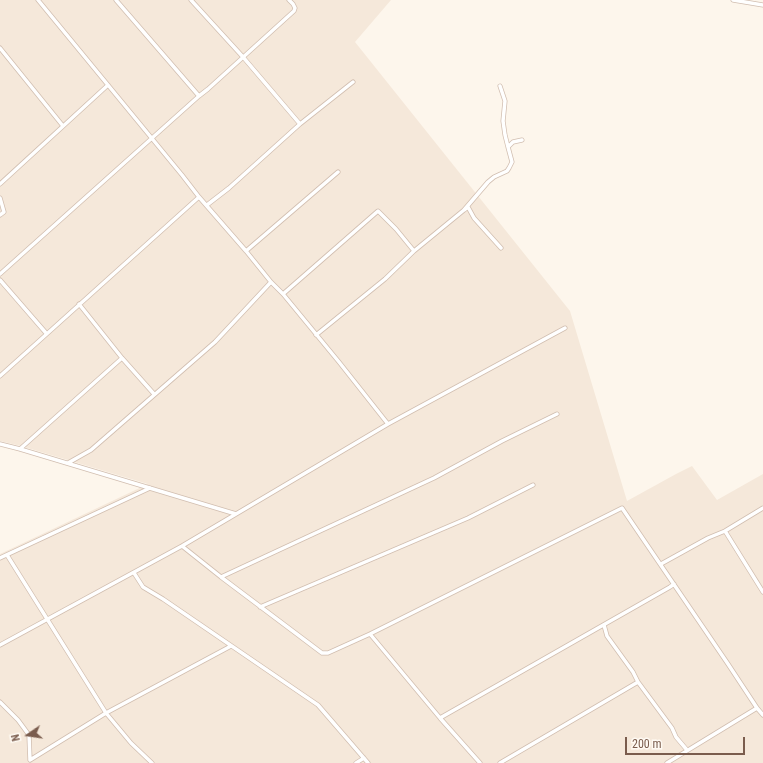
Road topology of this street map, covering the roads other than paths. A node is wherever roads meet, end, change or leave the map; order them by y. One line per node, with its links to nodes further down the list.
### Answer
1 (38, 0): 10 (street)
2 (116, 0): 12 (street)
3 (191, 0): 8 (street)
4 (289, 0): 8 (street)
5 (734, 0): 6 (street)
6 (763, 5)
7 (0, 48): 14 (street)
8 (242, 57): 12 (street); 13 (street)
9 (354, 82): 13 (street)
10 (108, 85): 14 (street); 15 (street)
11 (500, 86): 17 (street)
12 (199, 96): 15 (street)
13 (300, 124): 22 (street)
14 (63, 126): 19 (street)
15 (152, 138): 20 (street); 28 (street)
16 (522, 140): 17 (street)
17 (508, 147): 23 (street)
18 (338, 172): 26 (street)
19 (0, 184)
20 (199, 197): 22 (street); 32 (street)
21 (0, 198): 24 (street)
22 (207, 205): 26 (street)
23 (464, 210): 25 (street); 27 (street)
24 (0, 215)
25 (501, 248)
26 (246, 251): 30 (street)
27 (414, 251): 31 (street); 35 (street)
28 (0, 274)
29 (0, 280): 34 (street)
30 (271, 282): 31 (street); 38 (street)
31 (283, 294): 35 (street)
32 (79, 304): 34 (street); 36 (street)
33 (565, 328): 40 (street)
34 (46, 334): 37 (street)
35 (316, 335): 40 (street)
36 (122, 358): 38 (street); 42 (street)
37 (0, 376)
38 (154, 394): 43 (street)
39 (557, 414): 54 (street)
40 (388, 424): 47 (street)
41 (0, 444): 42 (street)
42 (20, 449): 43 (street)
43 (68, 463): 45 (street)
44 (533, 485): 57 (street)
45 (150, 488): 47 (street); 50 (street)
46 (763, 509): 48 (street)
47 (236, 514): 49 (street)
48 (725, 530): 52 (street); 56 (street)
49 (182, 546): 53 (street); 54 (street)
50 (7, 555): 51 (street); 58 (street)
51 (0, 558)
52 (661, 564): 55 (street); 60 (street)
53 (134, 573): 58 (street); 62 (street)
54 (221, 577): 57 (street)
55 (674, 584): 59 (street); 65 (street)
56 (763, 592)
57 (260, 607): 60 (street)
58 (47, 620): 61 (street); 66 (street)
59 (604, 625): 63 (street); 68 (street)
60 (370, 634): 68 (street)
61 (0, 645)
62 (231, 646): 66 (street); 70 (street)
63 (638, 682): 69 (street); 75 (street)
64 (0, 702): 66 (street)
65 (756, 708): 67 (street); 69 (street)
66 (106, 713): 71 (street)
67 (763, 714)
68 (440, 718): 74 (street)
69 (686, 750): 76 (street)
70 (364, 758): 72 (street); 73 (street)
71 (152, 763)
72 (356, 763)
73 (368, 763)
74 (480, 763)
75 (500, 763)
76 (667, 763)

